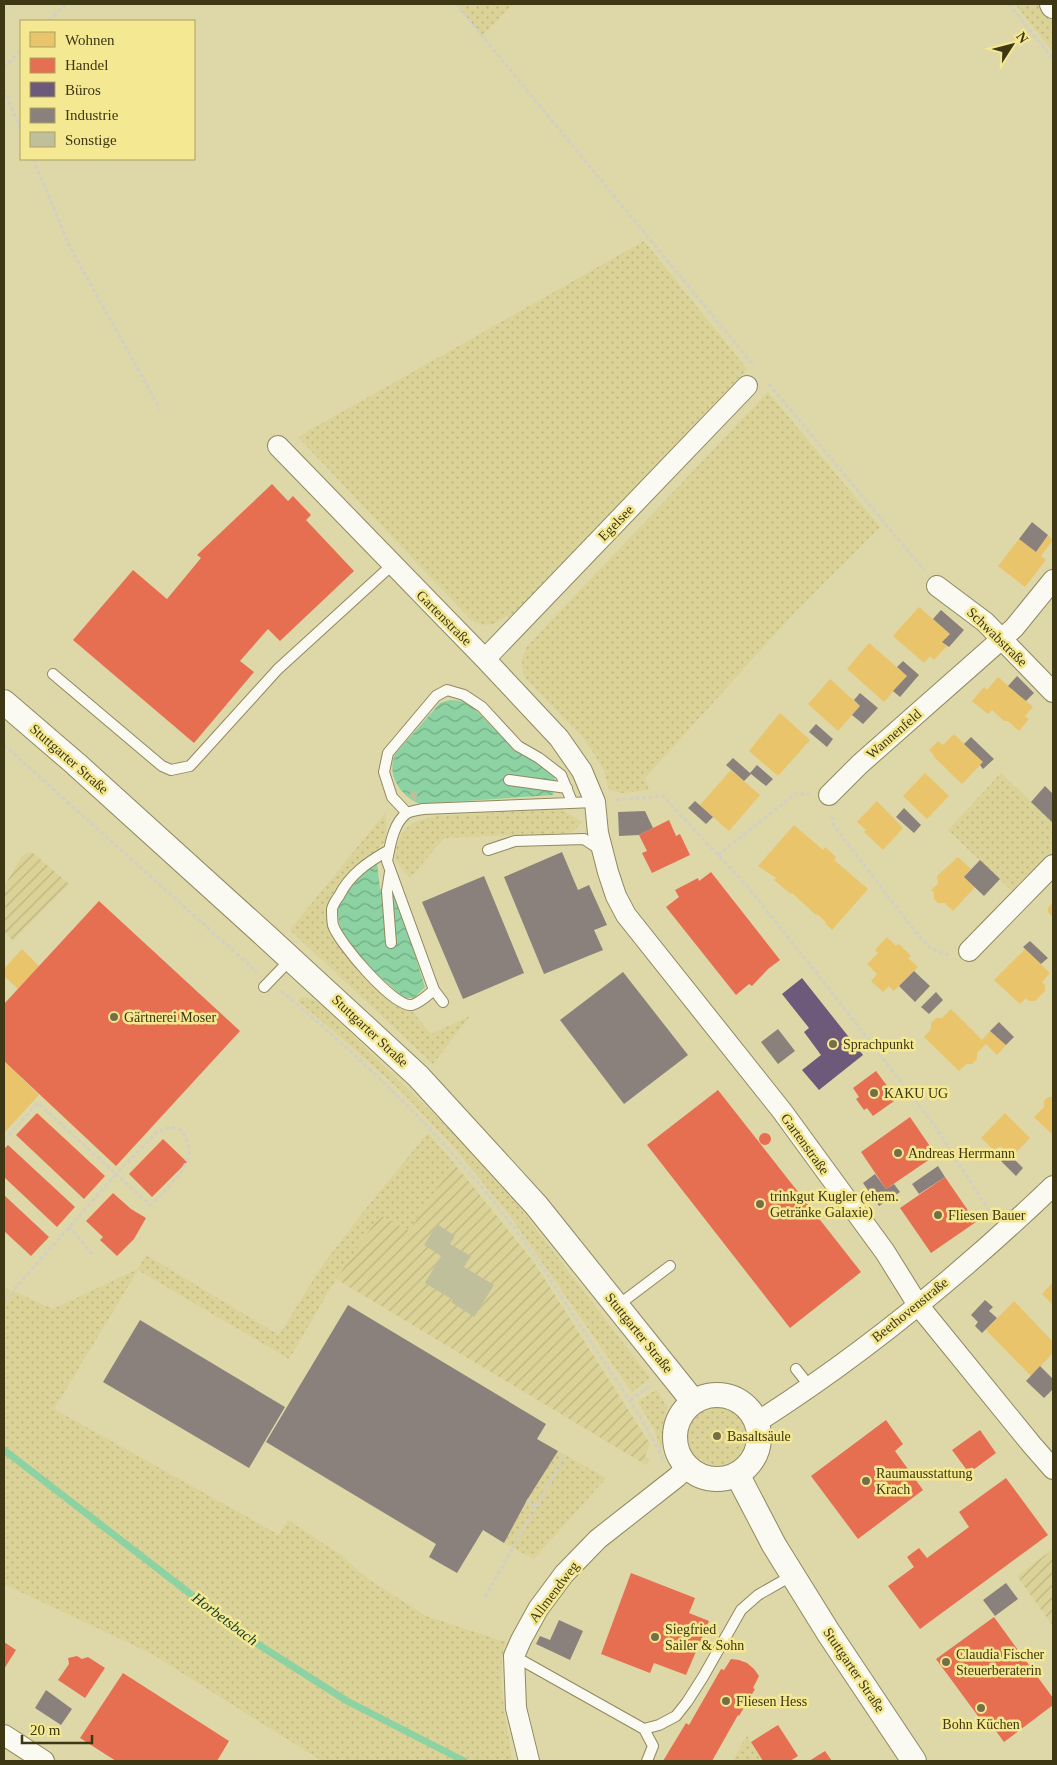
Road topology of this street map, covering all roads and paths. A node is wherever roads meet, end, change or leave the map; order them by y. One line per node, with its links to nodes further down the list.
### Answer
1 (66, 4): 4 (path)
2 (456, 4): 11 (path)
3 (1010, 4): 6 (path)
4 (50, 20)
5 (20, 51): 7 (path)
6 (1053, 60)
7 (4, 68)
8 (4, 89): 9 (path)
9 (20, 129)
10 (33, 160): 12 (path)
11 (757, 379): 16 (path); 18 (street, Egelsee)
12 (160, 409)
13 (278, 446): 14 (street, Gartenstraße)
14 (392, 565): 18 (street, Gartenstraße); 19 (lane)
15 (1053, 580): 17 (street, Wannenfeld)
16 (937, 586): 17 (street, Schwabstraße)
17 (1002, 639): 20 (street, Schwabstraße); 25 (street, Wannenfeld)
18 (485, 659): 27 (street, Gartenstraße)
19 (53, 674)
20 (1053, 692)
21 (4, 702): 37 (street, Stuttgarter Straße)
22 (4, 745): 38 (path)
23 (510, 780): 24 (lane)
24 (567, 788): 26 (lane); 28 (lane)
25 (829, 795): 32 (path); 36 (path)
26 (572, 802): 27 (lane); 28 (lane)
27 (595, 802): 31 (street, Gartenstraße); 32 (path)
28 (407, 813): 29 (lane)
29 (389, 850): 34 (lane); 39 (lane)
30 (488, 850): 31 (lane)
31 (602, 851): 49 (street, Gartenstraße)
32 (718, 855): 45 (path)
33 (1053, 865): 36 (street)
34 (390, 871): 35 (lane); 39 (lane)
35 (391, 944)
36 (969, 951)
37 (291, 959): 38 (lane); 50 (street, Stuttgarter Straße)
38 (266, 985): 57 (path)
39 (434, 990): 40 (lane)
40 (442, 1002)
41 (4, 1140): 42 (path)
42 (116, 1174): 42 (path); 44 (path)
43 (1053, 1186): 45 (street, Beethovenstraße)
44 (69, 1226): 46 (path); 48 (path)
45 (1004, 1233): 49 (street, Beethovenstraße)
46 (92, 1254)
47 (670, 1266): 50 (lane)
48 (4, 1303)
49 (918, 1305): 52 (street, Beethovenstraße); 56 (street, Gartenstraße)
50 (617, 1306): 53 (street, Stuttgarter Straße)
51 (796, 1369): 52 (lane)
52 (811, 1388): 54 (street, Beethovenstraße)
53 (693, 1401): 54 (street); 57 (street)
54 (758, 1422): 58 (street)
55 (566, 1456): 60 (path)
56 (1053, 1468)
57 (680, 1474): 58 (street); 63 (street, Allmendweg)
58 (737, 1474): 61 (street, Stuttgarter Straße)
59 (527, 1500): 60 (path)
60 (536, 1506): 62 (path)
61 (792, 1575): 64 (lane); 69 (street, Stuttgarter Straße)
62 (484, 1597)
63 (514, 1656): 64 (lane); 67 (street, Allmendweg)
64 (644, 1729): 68 (lane)
65 (4, 1735): 66 (street)
66 (44, 1761)
67 (529, 1761)
68 (647, 1761)
69 (914, 1761)

